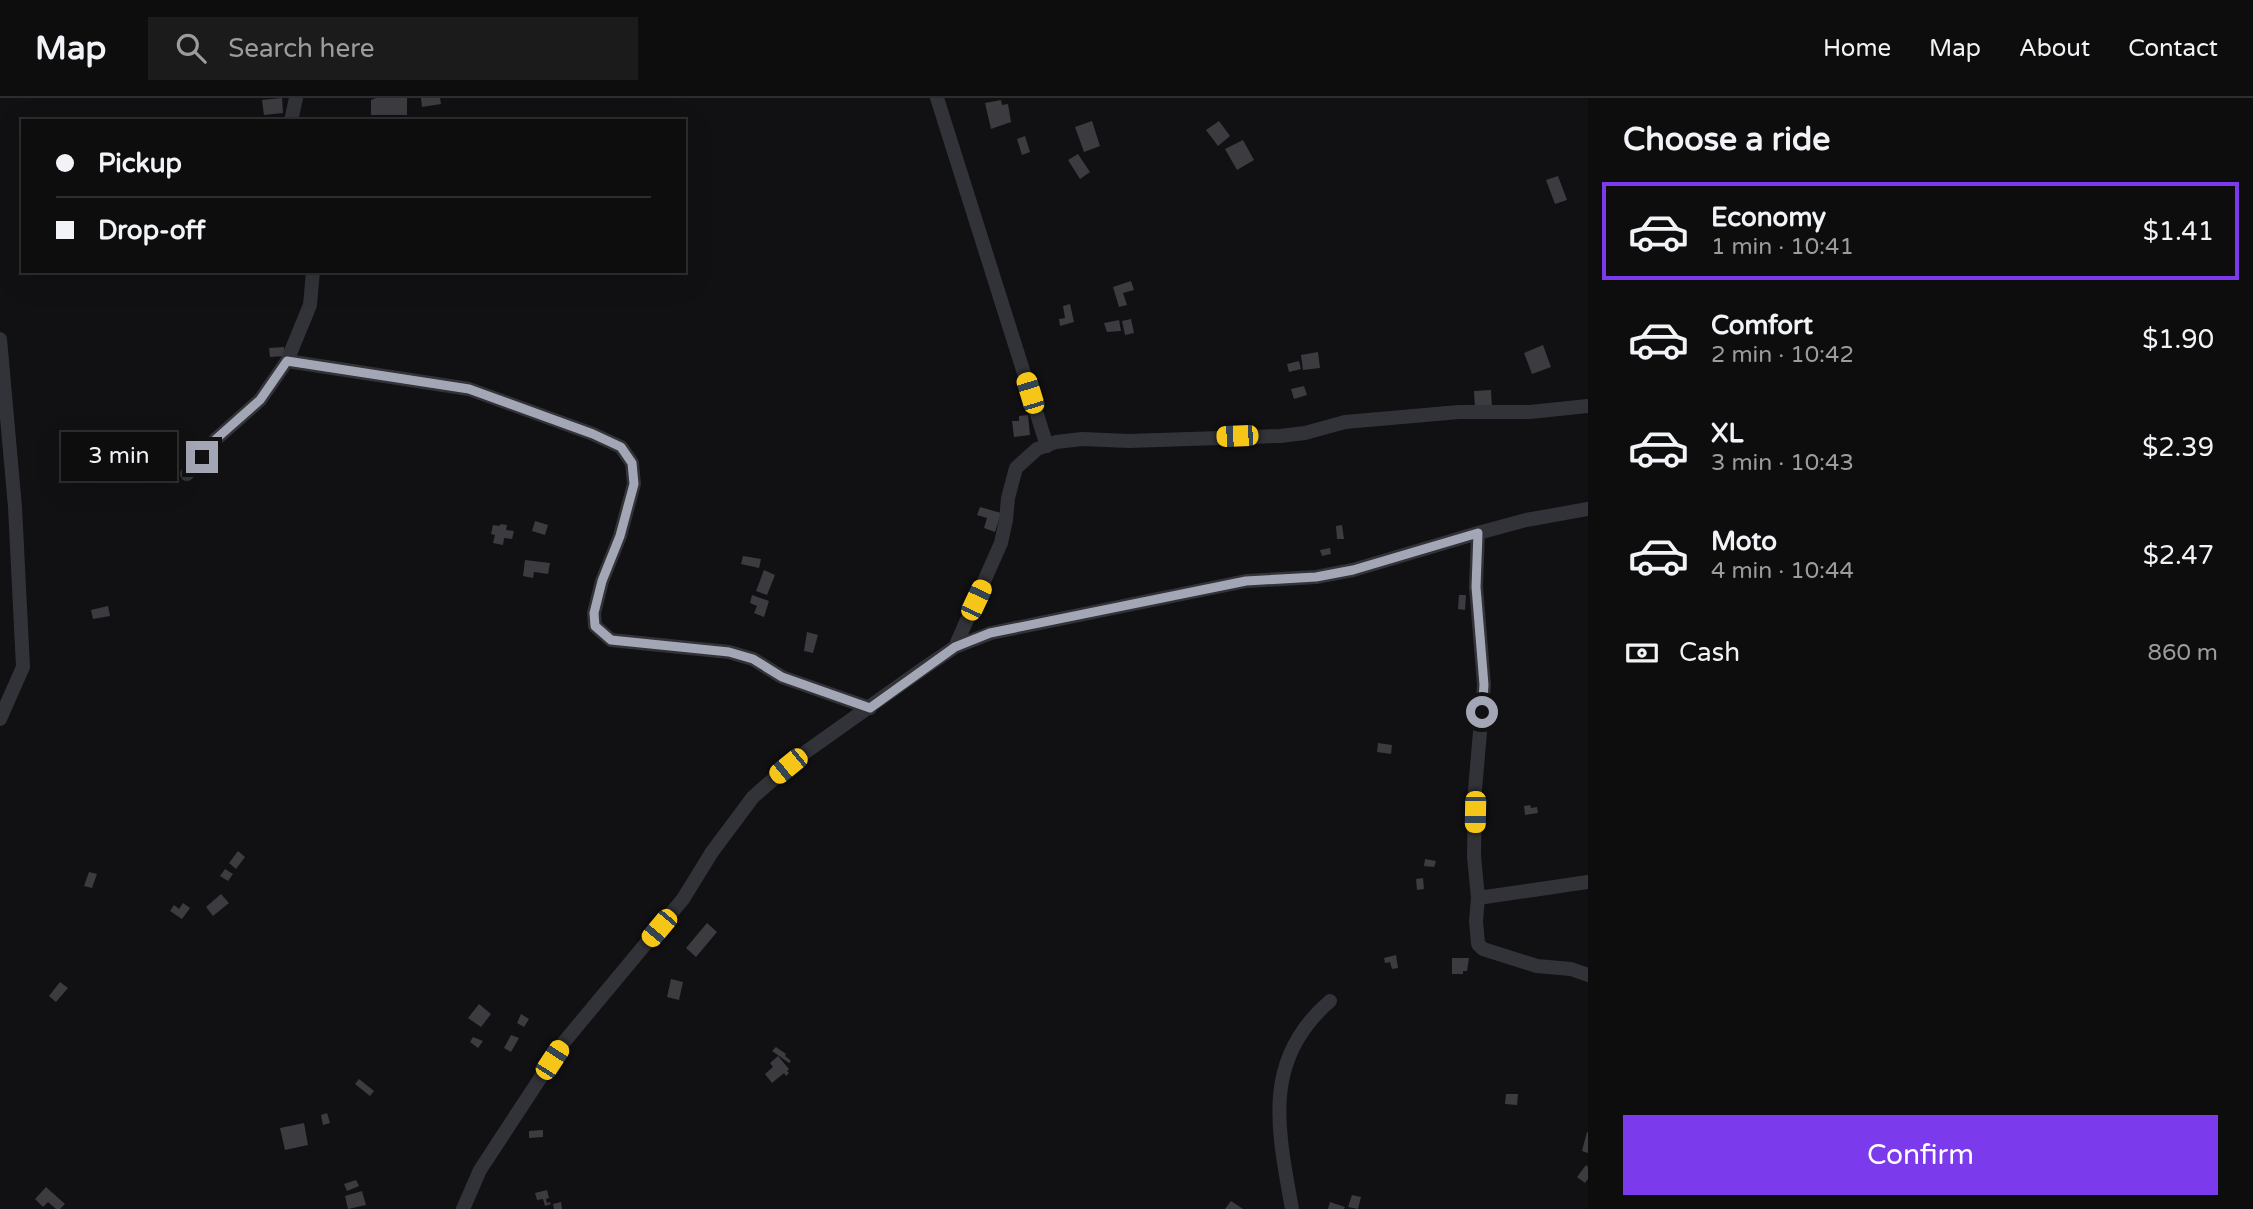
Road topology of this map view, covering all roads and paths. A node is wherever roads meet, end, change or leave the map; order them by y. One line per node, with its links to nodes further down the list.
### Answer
1 (296, 98): 3 (street)
2 (937, 98): 8 (street)
3 (291, 119)
4 (313, 273): 6 (street)
5 (0, 339): 14 (street)
6 (287, 361): 9 (street); 13 (street)
7 (1588, 406): 8 (street)
8 (1046, 446): 12 (street)
9 (187, 474)
10 (1588, 509): 11 (street)
11 (1478, 533): 12 (street); 16 (street)
12 (955, 647): 13 (street)
13 (870, 708): 19 (street)
14 (0, 719)
15 (1588, 882): 16 (street)
16 (1478, 898): 17 (street)
17 (1588, 975)
18 (1330, 1001): 20 (street)
19 (463, 1209)
20 (1292, 1209)

